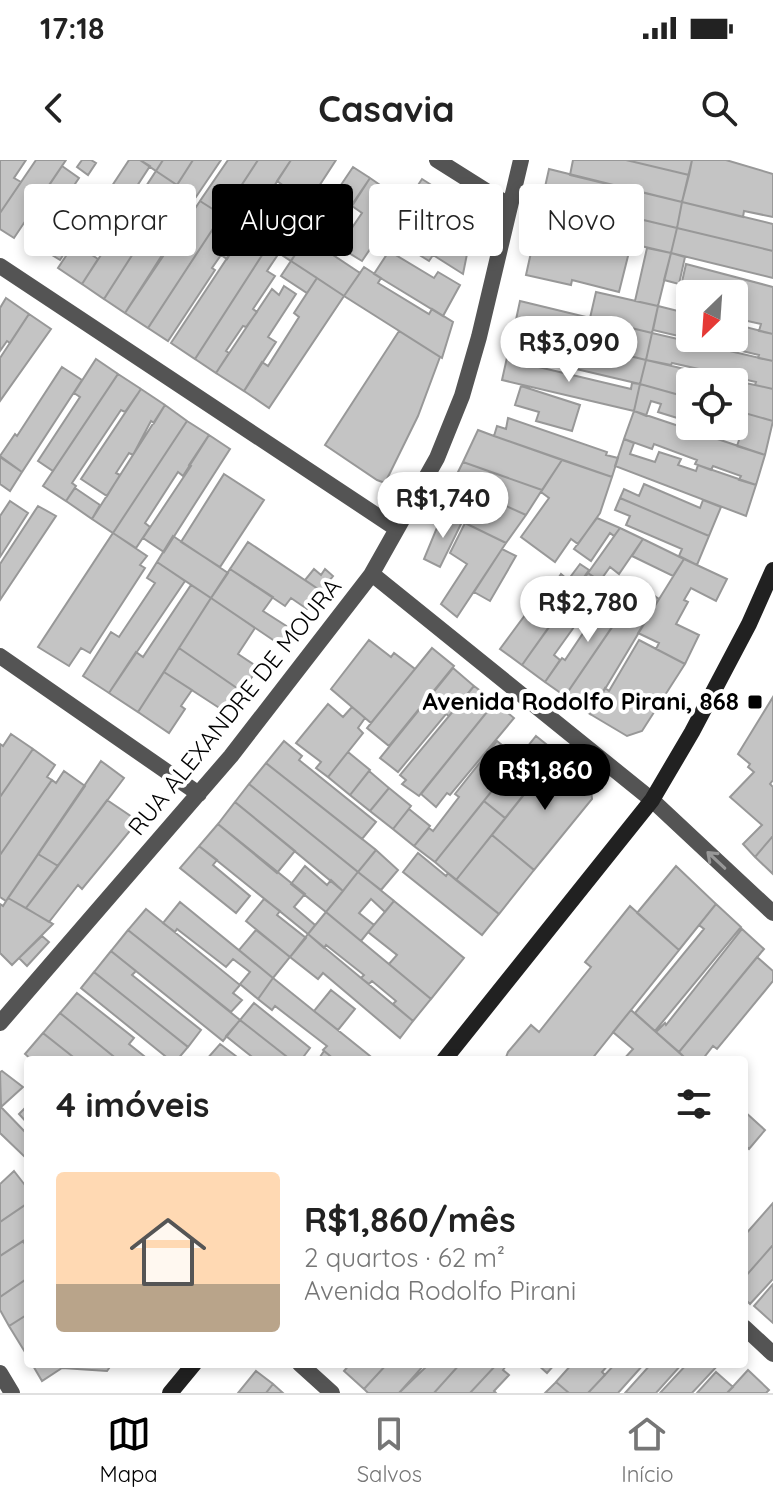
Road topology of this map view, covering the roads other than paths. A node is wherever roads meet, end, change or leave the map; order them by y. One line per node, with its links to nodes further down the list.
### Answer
1 (437, 160): 3 (street)
2 (521, 160): 3 (street, RUA ALEXANDRE DE MOURA)
3 (510, 206): 5 (street, RUA ALEXANDRE DE MOURA)
4 (0, 266): 5 (street)
5 (397, 529): 7 (street, RUA ALEXANDRE DE MOURA)
6 (773, 570): 10 (main road)
7 (372, 574): 9 (street, RUA ALEXANDRE DE MOURA); 10 (street)
8 (0, 656): 9 (street)
9 (199, 794): 12 (street, RUA ALEXANDRE DE MOURA)
10 (652, 800): 11 (street, one-way to 10); 13 (main road)
11 (773, 913)
12 (0, 1023)
13 (448, 1056)
14 (748, 1331): 15 (street)
15 (773, 1354)
16 (191, 1368): 20 (main road)
17 (304, 1368): 21 (street)
18 (0, 1373): 19 (street)
19 (12, 1393)
20 (170, 1393)
21 (332, 1393)

